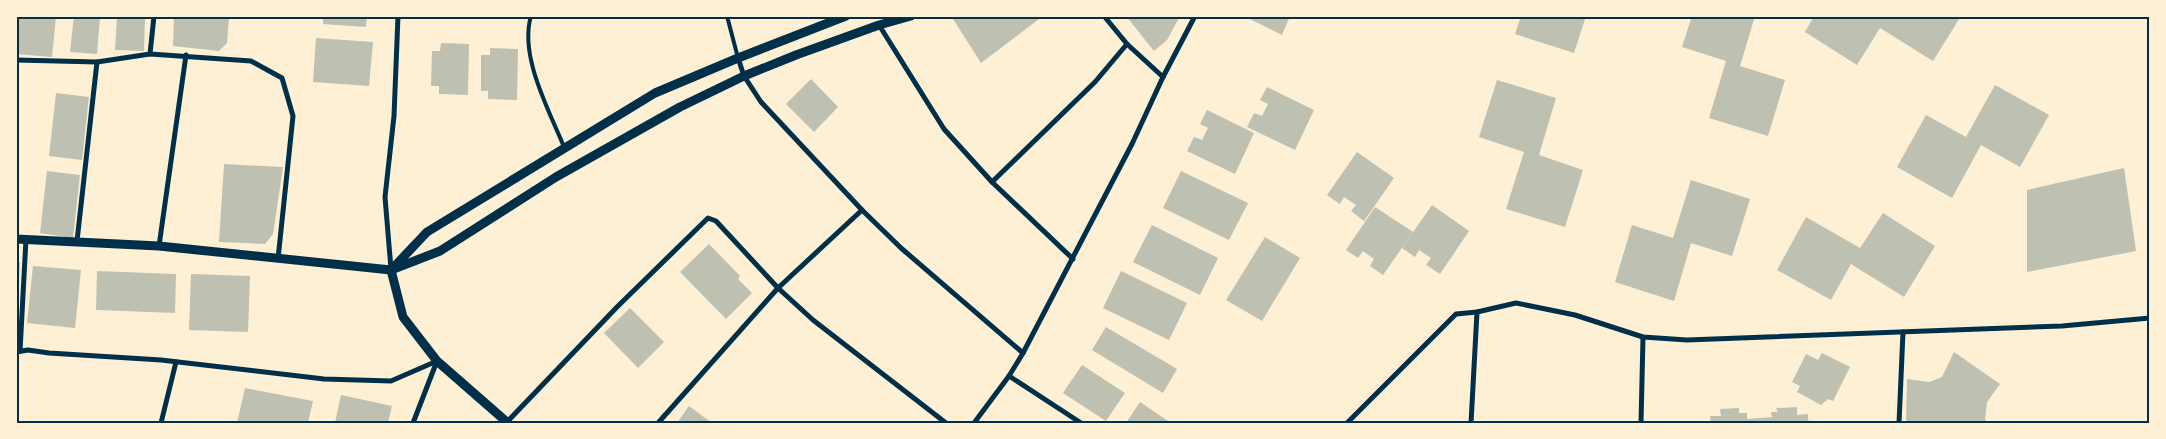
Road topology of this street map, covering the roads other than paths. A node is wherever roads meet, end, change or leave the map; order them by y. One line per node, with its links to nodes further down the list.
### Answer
1 (154, 16): 11 (street)
2 (398, 16): 27 (street)
3 (531, 16): 18 (lane)
4 (727, 16): 13 (lane)
5 (846, 16): 13 (street)
6 (912, 16): 9 (street)
7 (1104, 16): 10 (street)
8 (1195, 16): 17 (street)
9 (879, 26): 16 (street); 19 (street)
10 (1127, 44): 17 (street); 19 (street)
11 (150, 54): 12 (street); 15 (street)
12 (186, 55): 24 (street); 25 (street)
13 (738, 58): 16 (street); 18 (street)
14 (16, 60): 15 (street)
15 (96, 62): 23 (street)
16 (744, 76): 20 (street); 27 (street)
17 (1163, 77): 26 (street)
18 (564, 148): 27 (street)
19 (992, 182): 26 (street)
20 (862, 210): 28 (street); 34 (street)
21 (16, 239): 22 (street)
22 (26, 239): 23 (street); 33 (street)
23 (77, 241): 24 (street)
24 (159, 246): 25 (street)
25 (278, 259): 27 (street)
26 (1072, 259): 34 (street)
27 (391, 270): 35 (street)
28 (778, 288): 38 (street); 41 (street); 42 (street)
29 (1477, 312): 32 (street); 45 (street); 46 (street)
30 (2150, 318): 31 (street)
31 (1903, 332): 32 (street); 48 (street)
32 (1643, 337): 47 (street)
33 (18, 351): 36 (street)
34 (1023, 353): 37 (street)
35 (438, 361): 36 (street); 38 (street); 40 (street)
36 (176, 362): 39 (street)
37 (1009, 376): 43 (street); 44 (street)
38 (508, 422)
39 (161, 423)
40 (413, 423)
41 (658, 423)
42 (946, 423)
43 (974, 423)
44 (1081, 423)
45 (1347, 423)
46 (1471, 423)
47 (1641, 423)
48 (1898, 423)

